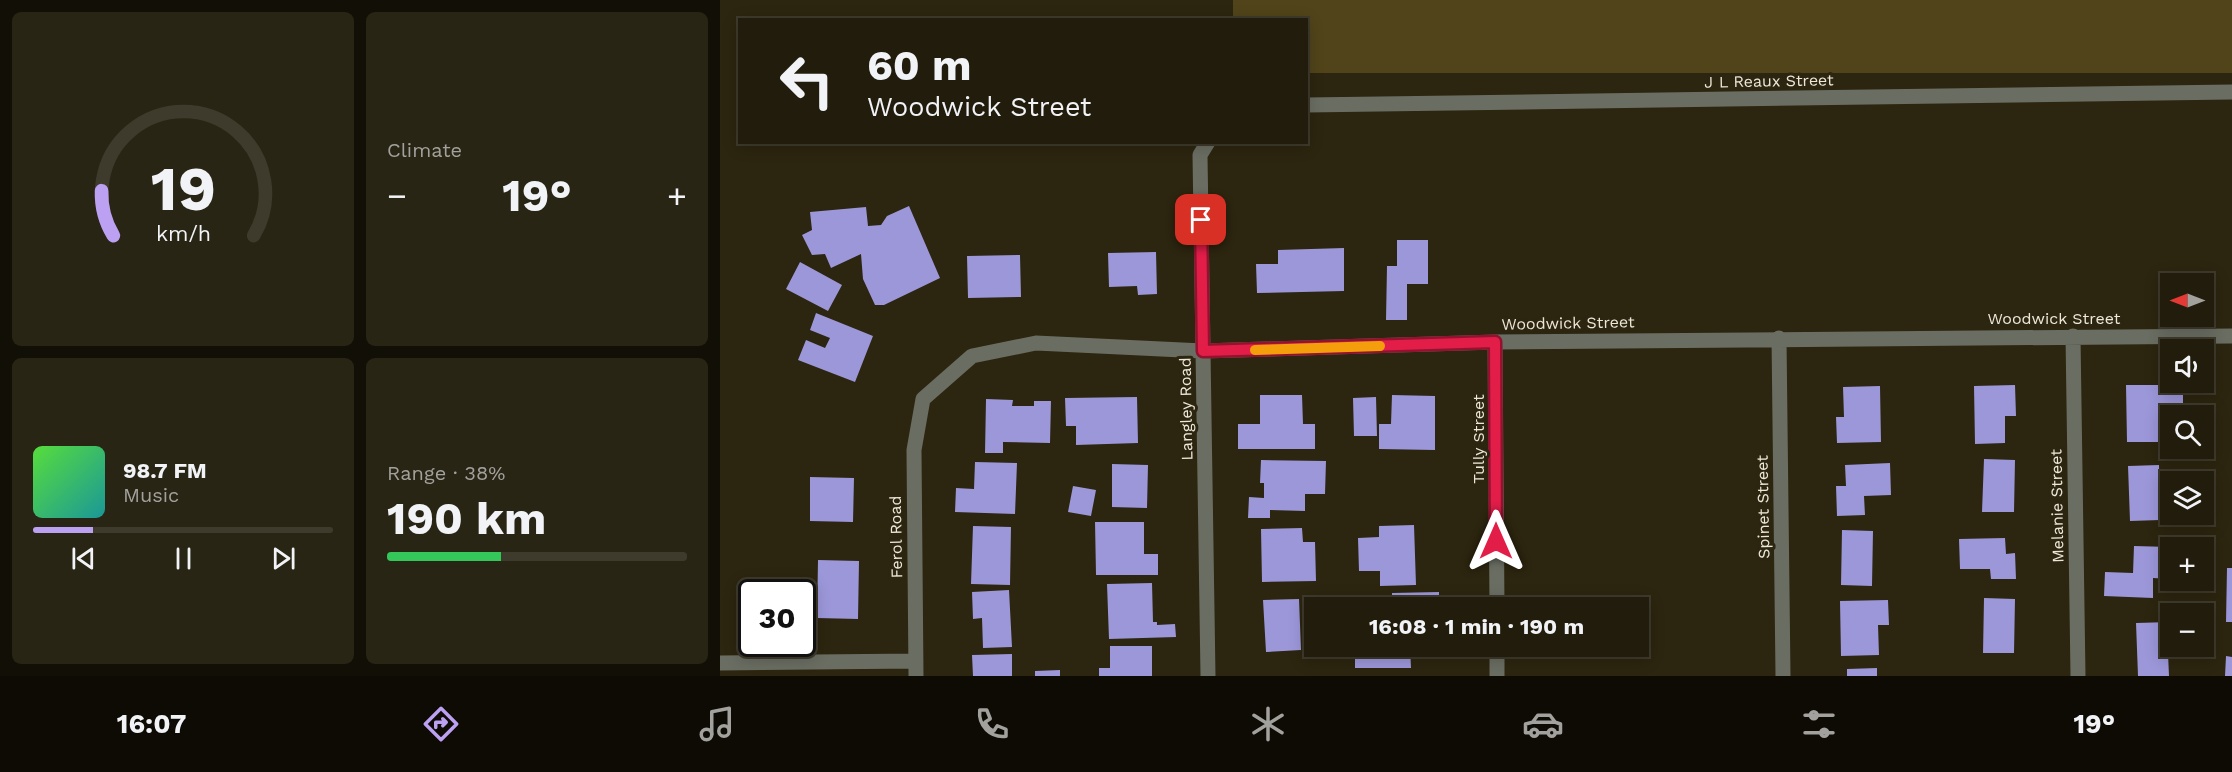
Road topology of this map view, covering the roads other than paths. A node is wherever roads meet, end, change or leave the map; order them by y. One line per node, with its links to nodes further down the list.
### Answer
1 (2232, 92): 2 (street, J L Reaux Street)
2 (1308, 105)
3 (1207, 144): 8 (street, Langley Road)
4 (2073, 336): 5 (street, Woodwick Street); 6 (street, Woodwick Street); 17 (street, Melanie Street)
5 (2232, 336)
6 (1779, 338): 7 (street, Woodwick Street); 16 (street, Spinet Street)
7 (1495, 342): 8 (street, Woodwick Street); 10 (street, Tully Street)
8 (1203, 351): 9 (street, Woodwick Street); 14 (street, Langley Road)
9 (922, 399): 13 (street, Ferol Road)
10 (1497, 597)
11 (1497, 657): 15 (street)
12 (720, 663): 13 (street)
13 (916, 668)
14 (1208, 676)
15 (1497, 676)
16 (1783, 676)
17 (2078, 676)

